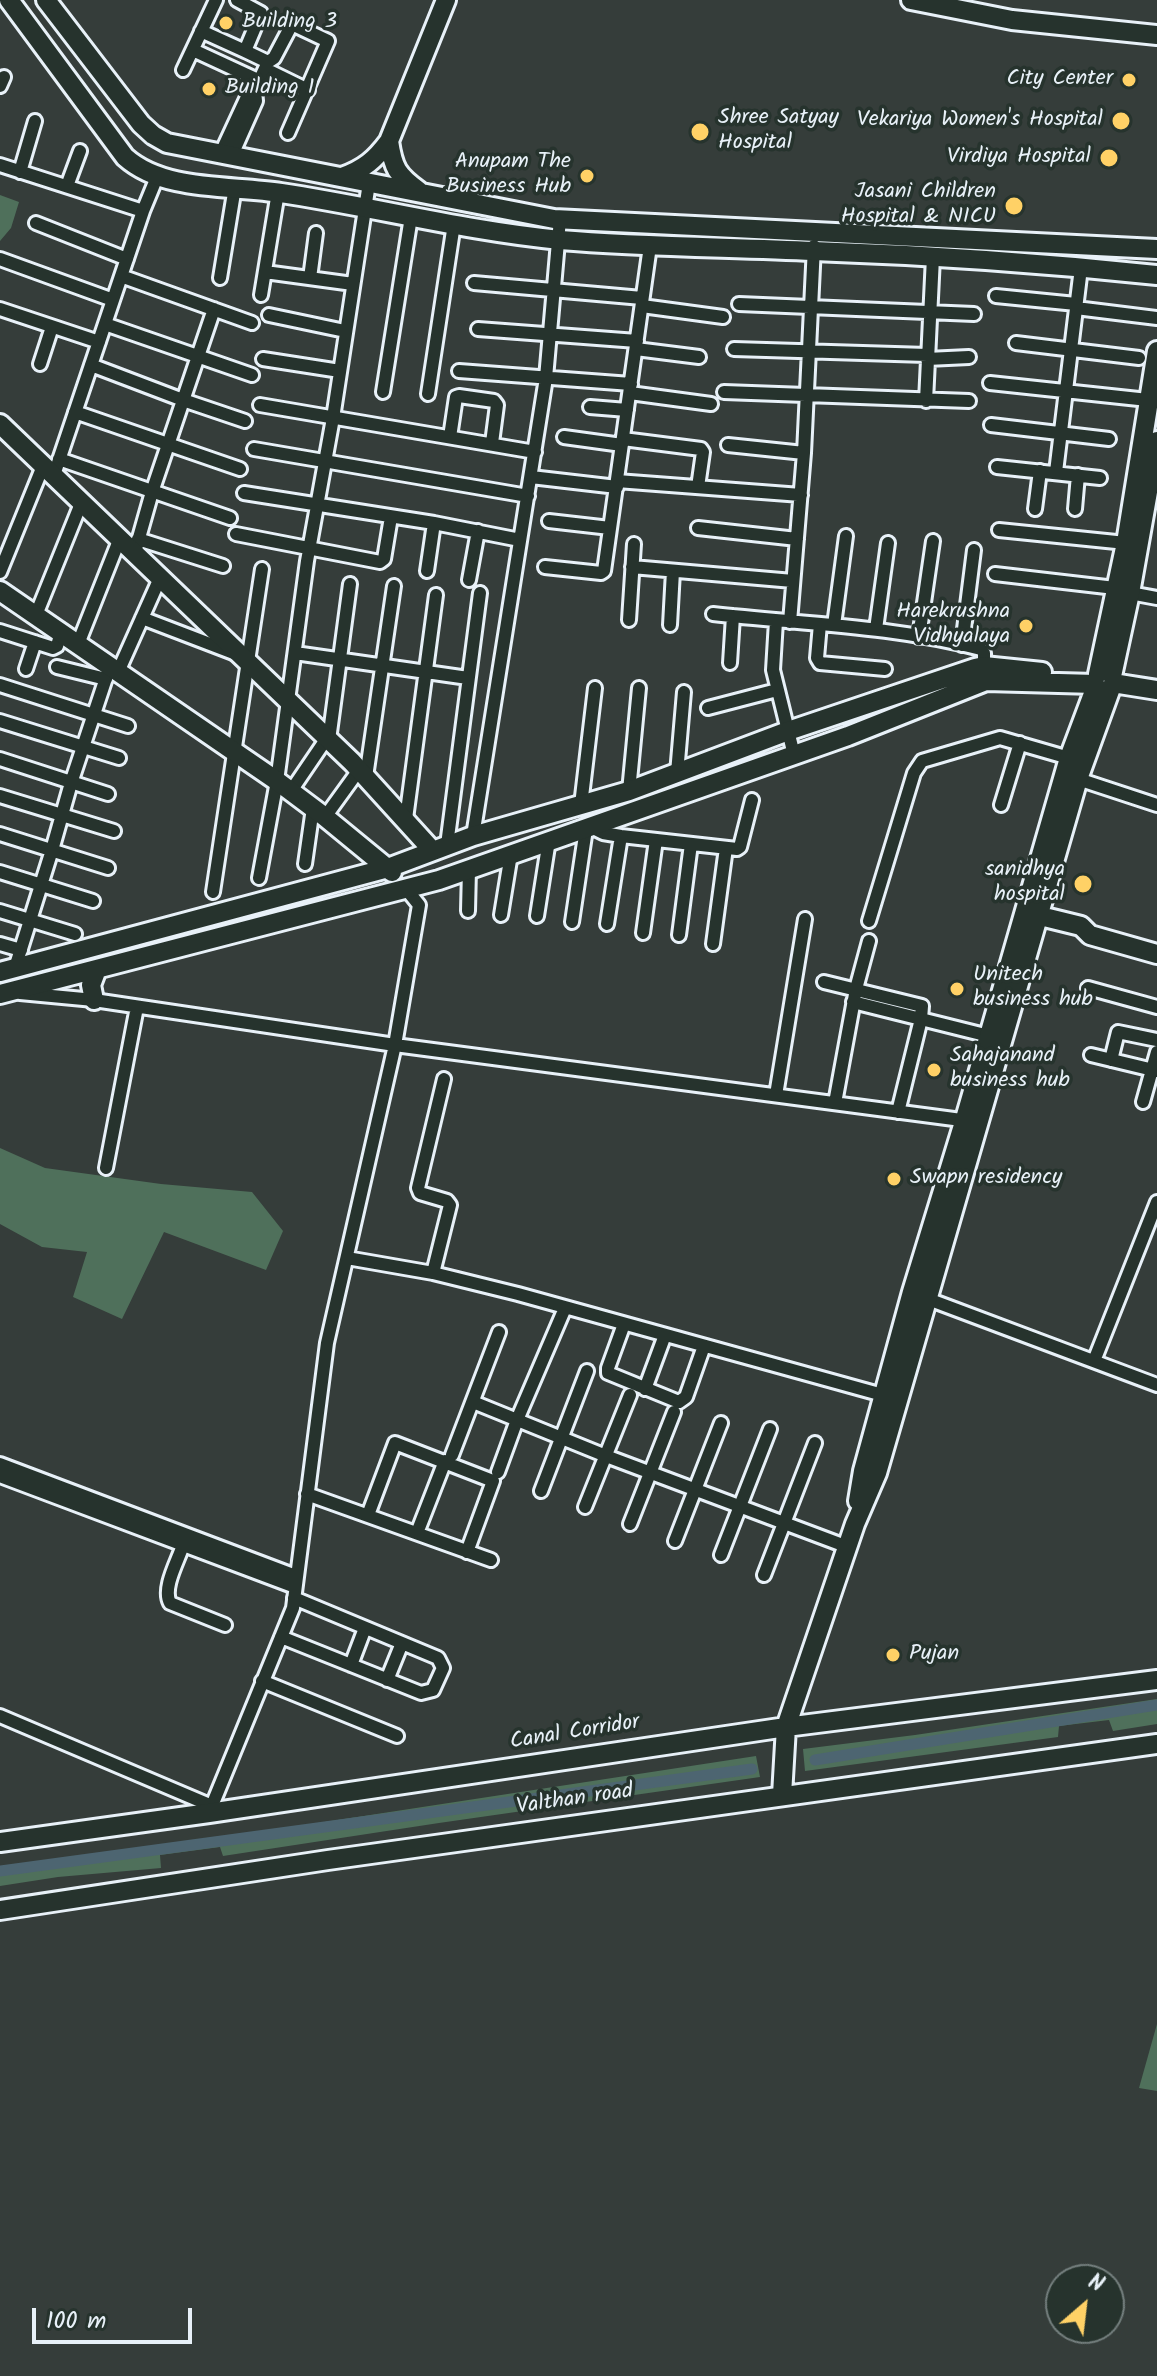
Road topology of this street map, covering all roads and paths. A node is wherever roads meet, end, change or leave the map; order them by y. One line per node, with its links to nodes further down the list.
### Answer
1 (9, 0): 8 (street)
2 (46, 0): 18 (street)
3 (216, 0): 9 (street)
4 (237, 0): 12 (street)
5 (446, 0): 19 (street)
6 (911, 0): 10 (street)
7 (0, 16): 8 (street)
8 (26, 23): 22 (street)
9 (201, 31): 11 (street); 12 (street)
10 (1157, 35)
11 (193, 50): 13 (street); 14 (street)
12 (245, 51): 14 (street)
13 (183, 70)
14 (262, 76): 15 (street); 15 (street); 21 (street)
15 (308, 90): 17 (street)
16 (35, 121): 24 (street)
17 (288, 133)
18 (153, 135): 21 (street); 22 (street)
19 (389, 141): 26 (street); 31 (street)
20 (80, 151): 28 (street)
21 (227, 154): 26 (street)
22 (132, 163): 25 (street)
23 (0, 165): 24 (street)
24 (20, 172): 28 (street)
25 (157, 177): 29 (street); 33 (street)
26 (342, 177): 27 (street)
27 (369, 183): 31 (street); 32 (street)
28 (67, 186): 33 (street)
29 (235, 187): 30 (street); 51 (street)
30 (278, 192): 32 (street); 48 (street)
31 (421, 193): 35 (street)
32 (364, 207): 34 (street); 54 (street)
33 (143, 211): 46 (street)
34 (411, 217): 37 (street); 98 (street)
35 (560, 219): 38 (street); 40 (street)
36 (36, 223): 46 (street)
37 (454, 224): 40 (street); 100 (street)
38 (815, 231): 42 (street); 43 (street)
39 (316, 233): 52 (street)
40 (558, 239): 41 (street); 55 (street)
41 (650, 246): 43 (street); 59 (street)
42 (1157, 249)
43 (814, 251): 44 (street); 62 (street)
44 (933, 257): 47 (street); 65 (street)
45 (0, 259): 58 (street)
46 (127, 259): 50 (street)
47 (1081, 268): 49 (street); 61 (street)
48 (265, 272): 52 (street); 56 (street)
49 (1157, 275)
50 (121, 276): 58 (street); 63 (street)
51 (220, 278)
52 (310, 278): 54 (street)
53 (474, 283): 55 (street)
54 (353, 284): 75 (street)
55 (554, 290): 59 (street); 76 (street)
56 (261, 295)
57 (996, 296): 61 (street)
58 (113, 300): 71 (street)
59 (642, 302): 68 (street); 79 (street)
60 (739, 304): 62 (street)
61 (1076, 306): 69 (street); 81 (street)
62 (811, 308): 65 (street); 82 (street)
63 (214, 309): 70 (street); 84 (street)
64 (2, 310): 72 (street); 73 (street)
65 (929, 312): 66 (street); 86 (street)
66 (974, 314)
67 (269, 315): 75 (street)
68 (723, 317)
69 (1157, 318)
70 (252, 323)
71 (105, 324): 77 (street); 84 (street)
72 (0, 325)
73 (52, 327): 77 (street); 89 (street)
74 (478, 329): 76 (street)
75 (345, 331): 91 (street)
76 (550, 333): 79 (street); 94 (street)
77 (99, 342): 90 (street)
78 (1016, 343): 81 (street)
79 (637, 345): 85 (street); 96 (street)
80 (734, 349): 82 (street)
81 (1070, 349): 83 (street); 97 (street)
82 (808, 353): 86 (street); 101 (street)
83 (1148, 354): 103 (street)
84 (199, 356): 93 (street); 102 (street)
85 (699, 357)
86 (927, 357): 87 (street); 104 (street)
87 (969, 357)
88 (263, 359): 91 (street)
89 (40, 364)
90 (91, 365): 102 (street); 110 (street)
91 (340, 371): 111 (street)
92 (459, 371): 94 (street)
93 (252, 375)
94 (546, 378): 96 (street); 125 (street)
95 (990, 383): 97 (street)
96 (631, 389): 106 (street); 109 (street)
97 (1065, 391): 103 (street); 115 (street)
98 (383, 392)
99 (724, 392): 101 (street)
100 (428, 394)
101 (807, 396): 104 (street); 126 (street)
102 (183, 400): 112 (street); 123 (street)
103 (1148, 400): 127 (street)
104 (926, 401): 105 (street)
105 (969, 401)
106 (711, 404)
107 (260, 405): 111 (street)
108 (590, 407): 109 (street)
109 (627, 410): 120 (street)
110 (75, 412): 123 (street); 129 (street)
111 (333, 418): 116 (street); 128 (street)
112 (245, 421)
113 (0, 424): 129 (street)
114 (991, 425): 115 (street)
115 (1060, 432): 118 (street); 133 (street)
116 (450, 437): 121 (street); 121 (street)
117 (564, 437): 120 (street)
118 (1109, 439)
119 (1157, 441): 127 (street)
120 (623, 442): 137 (street); 138 (street)
121 (492, 443): 125 (street)
122 (728, 445): 126 (street)
123 (167, 446): 131 (street); 139 (street)
124 (254, 449): 128 (street)
125 (535, 452): 135 (street)
126 (804, 453): 141 (street)
127 (1150, 460): 162 (street); 179 (street)
128 (323, 462): 142 (street); 144 (street)
129 (52, 467): 139 (street); 143 (street); 172 (street)
130 (997, 467): 132 (street)
131 (240, 469)
132 (1040, 471): 133 (street); 145 (street)
133 (1056, 472): 134 (street)
134 (1078, 475): 136 (street); 146 (street)
135 (531, 477): 137 (street); 142 (street)
136 (1100, 478)
137 (617, 484): 138 (street); 151 (street)
138 (698, 487): 141 (street)
139 (152, 492): 148 (street); 160 (street)
140 (244, 493): 144 (street)
141 (801, 495): 157 (street)
142 (528, 496): 158 (street)
143 (82, 501): 160 (street); 185 (street)
144 (317, 505): 147 (street); 164 (street)
145 (1035, 509)
146 (1075, 509)
147 (391, 517): 150 (street); 164 (street)
148 (230, 518)
149 (549, 521): 151 (street)
150 (434, 523): 154 (street); 170 (street)
151 (610, 528): 167 (street)
152 (698, 528): 157 (street)
153 (999, 530): 162 (street)
154 (478, 531): 158 (street); 175 (street)
155 (236, 534): 164 (street)
156 (846, 536): 193 (street)
157 (797, 539): 176 (street)
158 (520, 540): 252 (street)
159 (933, 541): 197 (street)
160 (131, 543): 166 (street); 174 (street); 199 (street)
161 (888, 543): 194 (street)
162 (1126, 543): 179 (street)
163 (634, 544): 168 (street)
164 (309, 549): 201 (street)
165 (974, 550): 200 (street)
166 (223, 566)
167 (545, 567)
168 (632, 567): 171 (street); 188 (street)
169 (262, 569): 202 (street)
170 (427, 571)
171 (673, 571): 176 (street); 192 (street)
172 (0, 572)
173 (995, 574): 179 (street)
174 (160, 578): 187 (street); 202 (street)
175 (469, 580)
176 (793, 581): 190 (street)
177 (350, 584): 203 (street)
178 (394, 586): 205 (street)
179 (1123, 590): 183 (street); 213 (street)
180 (0, 591): 185 (street)
181 (480, 593): 212 (street)
182 (436, 595): 210 (street)
183 (1157, 598)
184 (713, 614): 186 (street)
185 (36, 615): 196 (street)
186 (733, 616): 189 (street); 204 (street)
187 (142, 618): 202 (street); 211 (street)
188 (629, 620)
189 (776, 621): 190 (street); 217 (street)
190 (790, 622): 191 (street)
191 (820, 624): 193 (street); 209 (street)
192 (670, 625)
193 (834, 625): 194 (street)
194 (876, 629): 197 (street)
195 (0, 631): 198 (street)
196 (61, 632): 198 (street); 199 (street)
197 (919, 637): 200 (street)
198 (35, 642): 208 (street)
199 (78, 644): 211 (street)
200 (962, 645): 206 (street)
201 (295, 653): 203 (street); 220 (street)
202 (245, 659): 220 (street); 229 (street)
203 (340, 659): 205 (street); 226 (street)
204 (730, 663)
205 (382, 666): 210 (street); 235 (street)
206 (984, 666): 213 (street); 225 (street)
207 (57, 667): 211 (street)
208 (26, 669)
209 (885, 669)
210 (425, 671): 212 (street); 248 (street)
211 (112, 672): 222 (street); 229 (street)
212 (468, 678): 257 (street)
213 (1103, 681): 218 (street); 230 (street); 232 (street); 236 (street)
214 (0, 685): 222 (street)
215 (595, 688): 243 (street)
216 (639, 688): 239 (street)
217 (777, 690): 221 (street); 225 (street)
218 (1157, 690)
219 (684, 692): 234 (street)
220 (288, 701): 226 (street); 238 (street)
221 (708, 708)
222 (94, 715): 224 (street); 228 (street)
223 (0, 721): 228 (street)
224 (128, 726)
225 (788, 731): 230 (street); 234 (street)
226 (328, 739): 235 (street); 238 (street)
227 (1020, 743): 232 (street); 244 (street); 278 (street)
228 (83, 747): 231 (street); 237 (street)
229 (236, 752): 238 (street); 269 (street)
230 (794, 755): 249 (street)
231 (119, 758)
232 (1069, 758): 276 (street)
233 (0, 759): 237 (street)
234 (677, 773): 239 (street)
235 (363, 774): 246 (street); 248 (street)
236 (1078, 779): 245 (street); 276 (street)
237 (71, 783): 240 (street); 247 (street)
238 (284, 786): 246 (street); 266 (street)
239 (629, 791): 243 (street)
240 (108, 794)
241 (0, 796): 247 (street)
242 (752, 800): 258 (street)
243 (581, 805): 252 (street)
244 (1001, 805)
245 (1157, 805)
246 (319, 812): 261 (street); 263 (street)
247 (62, 815): 250 (street); 259 (street)
248 (406, 819): 257 (street)
249 (588, 828): 253 (street); 254 (street); 279 (street)
250 (114, 831)
251 (0, 834): 259 (street)
252 (473, 836): 257 (street)
253 (621, 836): 255 (street); 280 (street)
254 (549, 840): 260 (street); 274 (street)
255 (656, 840): 256 (street); 281 (street)
256 (691, 844): 258 (street); 283 (street)
257 (440, 847): 263 (street)
258 (726, 848): 286 (street)
259 (52, 850): 262 (street); 267 (street)
260 (511, 854): 264 (street); 273 (street)
261 (305, 864)
262 (108, 868)
263 (388, 868): 268 (street); 288 (street)
264 (469, 869): 268 (street); 272 (street)
265 (0, 872): 267 (street)
266 (259, 878)
267 (41, 886): 270 (street); 277 (street)
268 (407, 890): 289 (street); 300 (street)
269 (213, 892)
270 (93, 901)
271 (0, 911): 277 (street)
272 (468, 911)
273 (501, 915)
274 (537, 916)
275 (805, 919): 306 (street)
276 (1030, 919): 287 (street); 298 (street); 310 (street)
277 (30, 921): 282 (street); 288 (street)
278 (869, 921)
279 (572, 922)
280 (607, 924)
281 (643, 933)
282 (75, 934)
283 (679, 935)
284 (869, 941): 293 (street)
285 (0, 944): 288 (street)
286 (713, 944)
287 (1157, 954)
288 (12, 963)
289 (97, 969): 292 (street); 294 (street)
290 (824, 982): 293 (street)
291 (1088, 988): 296 (street)
292 (4, 993): 294 (street)
293 (854, 995): 297 (street); 308 (street)
294 (94, 1000): 295 (street)
295 (137, 1007): 300 (street); 311 (street)
296 (1157, 1007)
297 (921, 1019): 298 (street); 309 (street)
298 (989, 1036): 310 (street)
299 (1157, 1040): 303 (street)
300 (395, 1045): 306 (street); 313 (street)
301 (1157, 1052): 304 (street)
302 (1091, 1055): 303 (street)
303 (1111, 1060): 304 (street)
304 (1155, 1071): 307 (street)
305 (444, 1079): 314 (street)
306 (776, 1095): 308 (street)
307 (1143, 1102)
308 (835, 1103): 309 (street)
309 (898, 1112): 310 (street)
310 (972, 1122): 315 (street); 326 (street)
311 (106, 1168)
312 (1157, 1202): 321 (street)
313 (347, 1258): 314 (street); 342 (street)
314 (433, 1273): 316 (street)
315 (928, 1299): 321 (street); 326 (street)
316 (565, 1308): 317 (street); 329 (street)
317 (624, 1324): 319 (street); 324 (street)
318 (499, 1332): 327 (street)
319 (665, 1335): 320 (street); 324 (street)
320 (704, 1346): 324 (street); 326 (street)
321 (1094, 1361): 323 (street)
322 (587, 1371): 332 (street)
323 (1157, 1385)
324 (645, 1389)
325 (630, 1395): 334 (street)
326 (892, 1397): 351 (street)
327 (473, 1402): 329 (street); 335 (street)
328 (674, 1412): 338 (street)
329 (517, 1420): 332 (street); 337 (street)
330 (721, 1423): 340 (street)
331 (770, 1429): 343 (street)
332 (562, 1437): 334 (street); 341 (street)
333 (815, 1443): 346 (street)
334 (606, 1456): 338 (street); 344 (street)
335 (449, 1458): 345 (street); 348 (street); 352 (street)
336 (0, 1464): 356 (street)
337 (498, 1472)
338 (650, 1472): 340 (street); 347 (street)
339 (0, 1476): 350 (street)
340 (695, 1490): 343 (street); 349 (street)
341 (541, 1491)
342 (307, 1494): 345 (street); 356 (street)
343 (740, 1506): 346 (street); 353 (street)
344 (585, 1507)
345 (368, 1515): 348 (street)
346 (784, 1523): 351 (street); 355 (street)
347 (630, 1524)
348 (417, 1533): 352 (street)
349 (675, 1541)
350 (183, 1545): 356 (street); 357 (street)
351 (848, 1547): 366 (street)
352 (467, 1552): 354 (street)
353 (721, 1555)
354 (491, 1560)
355 (764, 1575)
356 (295, 1587): 358 (street); 359 (street)
357 (225, 1625)
358 (365, 1628): 360 (street); 361 (street)
359 (281, 1637): 361 (street); 364 (street)
360 (402, 1643): 362 (street); 362 (street)
361 (351, 1665): 362 (street)
362 (387, 1680)
363 (1157, 1680): 366 (street, Canal Corridor)
364 (262, 1681): 367 (street); 370 (street)
365 (0, 1716): 370 (street)
366 (786, 1727): 369 (street); 370 (street, Canal Corridor)
367 (397, 1736)
368 (1157, 1744): 369 (street, Valthan road)
369 (782, 1795): 372 (street, Valthan road)
370 (210, 1809): 371 (street, Canal Corridor)
371 (0, 1842)
372 (0, 1910)

